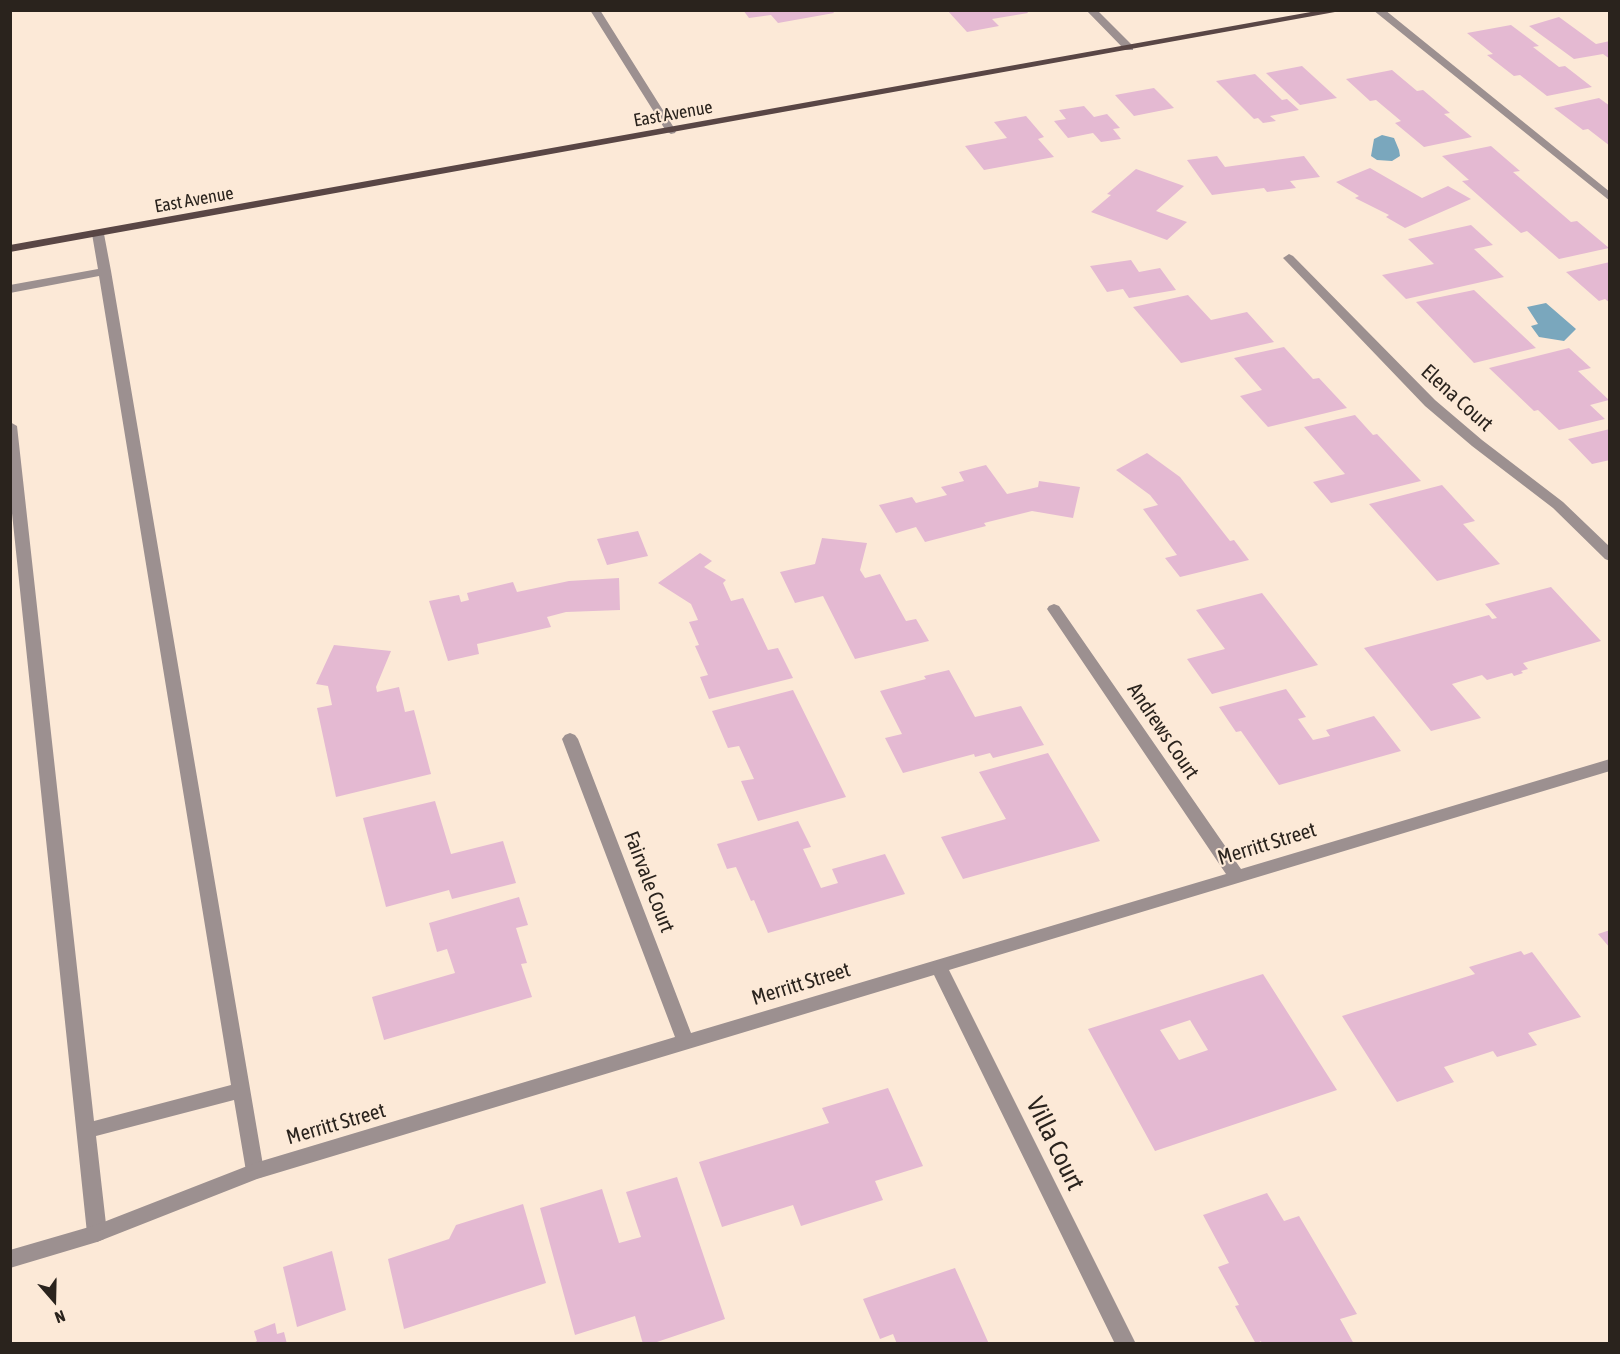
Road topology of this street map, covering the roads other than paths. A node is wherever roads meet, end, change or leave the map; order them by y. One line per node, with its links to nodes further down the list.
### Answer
1 (595, 10): 6 (street)
2 (1091, 10): 5 (street)
3 (1341, 10): 5 (main road, East Avenue)
4 (1378, 10): 7 (street)
5 (1129, 48): 6 (main road, East Avenue)
6 (671, 131): 8 (main road, East Avenue)
7 (1610, 198)
8 (98, 234): 9 (main road, East Avenue); 11 (street)
9 (10, 249)
10 (1289, 258): 14 (street, Elena Court)
11 (105, 271): 12 (street); 21 (street)
12 (10, 289)
13 (10, 426): 22 (street)
14 (1610, 556)
15 (1054, 609): 18 (street, Andrews Court)
16 (570, 739): 20 (street, Fairvale Court)
17 (1610, 765): 18 (street, Merritt Street)
18 (1237, 876): 19 (street, Merritt Street)
19 (938, 966): 20 (street, Merritt Street); 26 (street, Villa Court)
20 (686, 1042): 23 (street, Merritt Street)
21 (241, 1090): 22 (street); 23 (street)
22 (86, 1131): 24 (street)
23 (255, 1171): 24 (street, Merritt Street)
24 (97, 1233): 25 (street, Merritt Street)
25 (10, 1259)
26 (1126, 1344)

